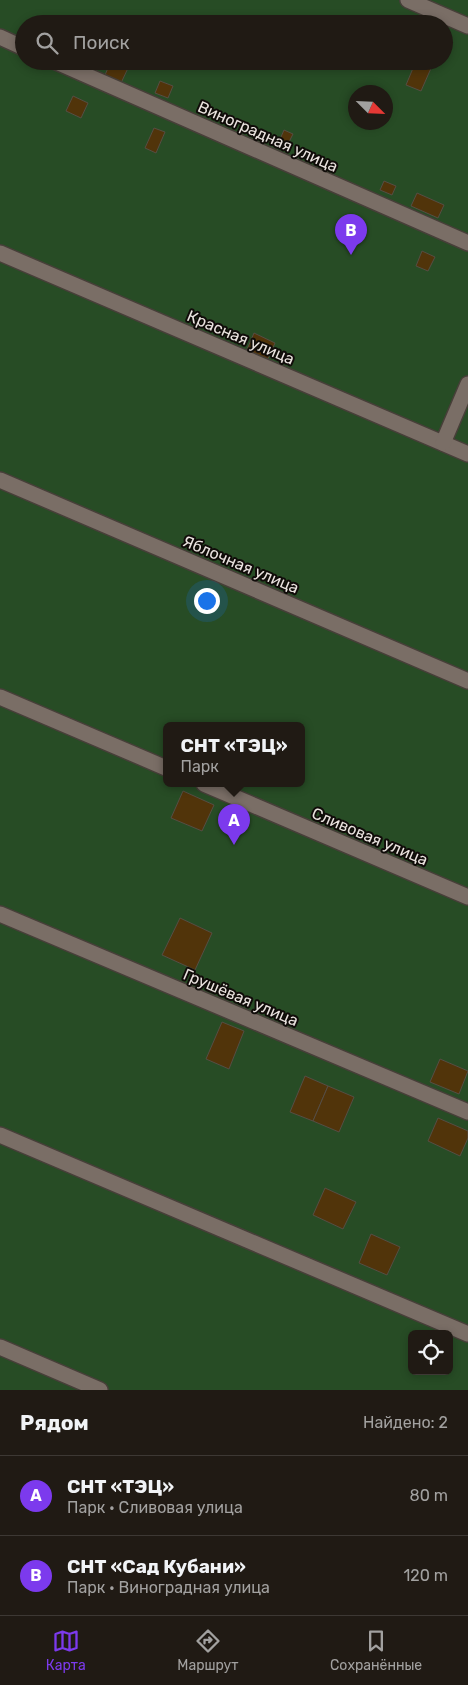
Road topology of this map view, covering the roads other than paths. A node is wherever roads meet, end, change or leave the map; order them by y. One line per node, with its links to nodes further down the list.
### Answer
1 (408, 0): 2 (street)
2 (443, 15)
3 (453, 20): 4 (street)
4 (468, 26)
5 (0, 38): 6 (street)
6 (15, 44)
7 (74, 70): 8 (street, Виноградная улица)
8 (468, 243)
9 (0, 253): 11 (street, Красная улица)
10 (468, 384): 11 (street)
11 (443, 443): 12 (street, Красная улица)
12 (468, 454)
13 (0, 480): 14 (street, Яблочная улица)
14 (468, 681)
15 (0, 696): 16 (street)
16 (163, 767)
17 (211, 787): 18 (street, Сливовая улица)
18 (468, 897)
19 (0, 914): 20 (street, Грушёвая улица)
20 (468, 1112)
21 (0, 1134): 22 (street)
22 (468, 1334)
23 (0, 1347): 24 (street)
24 (100, 1390)

